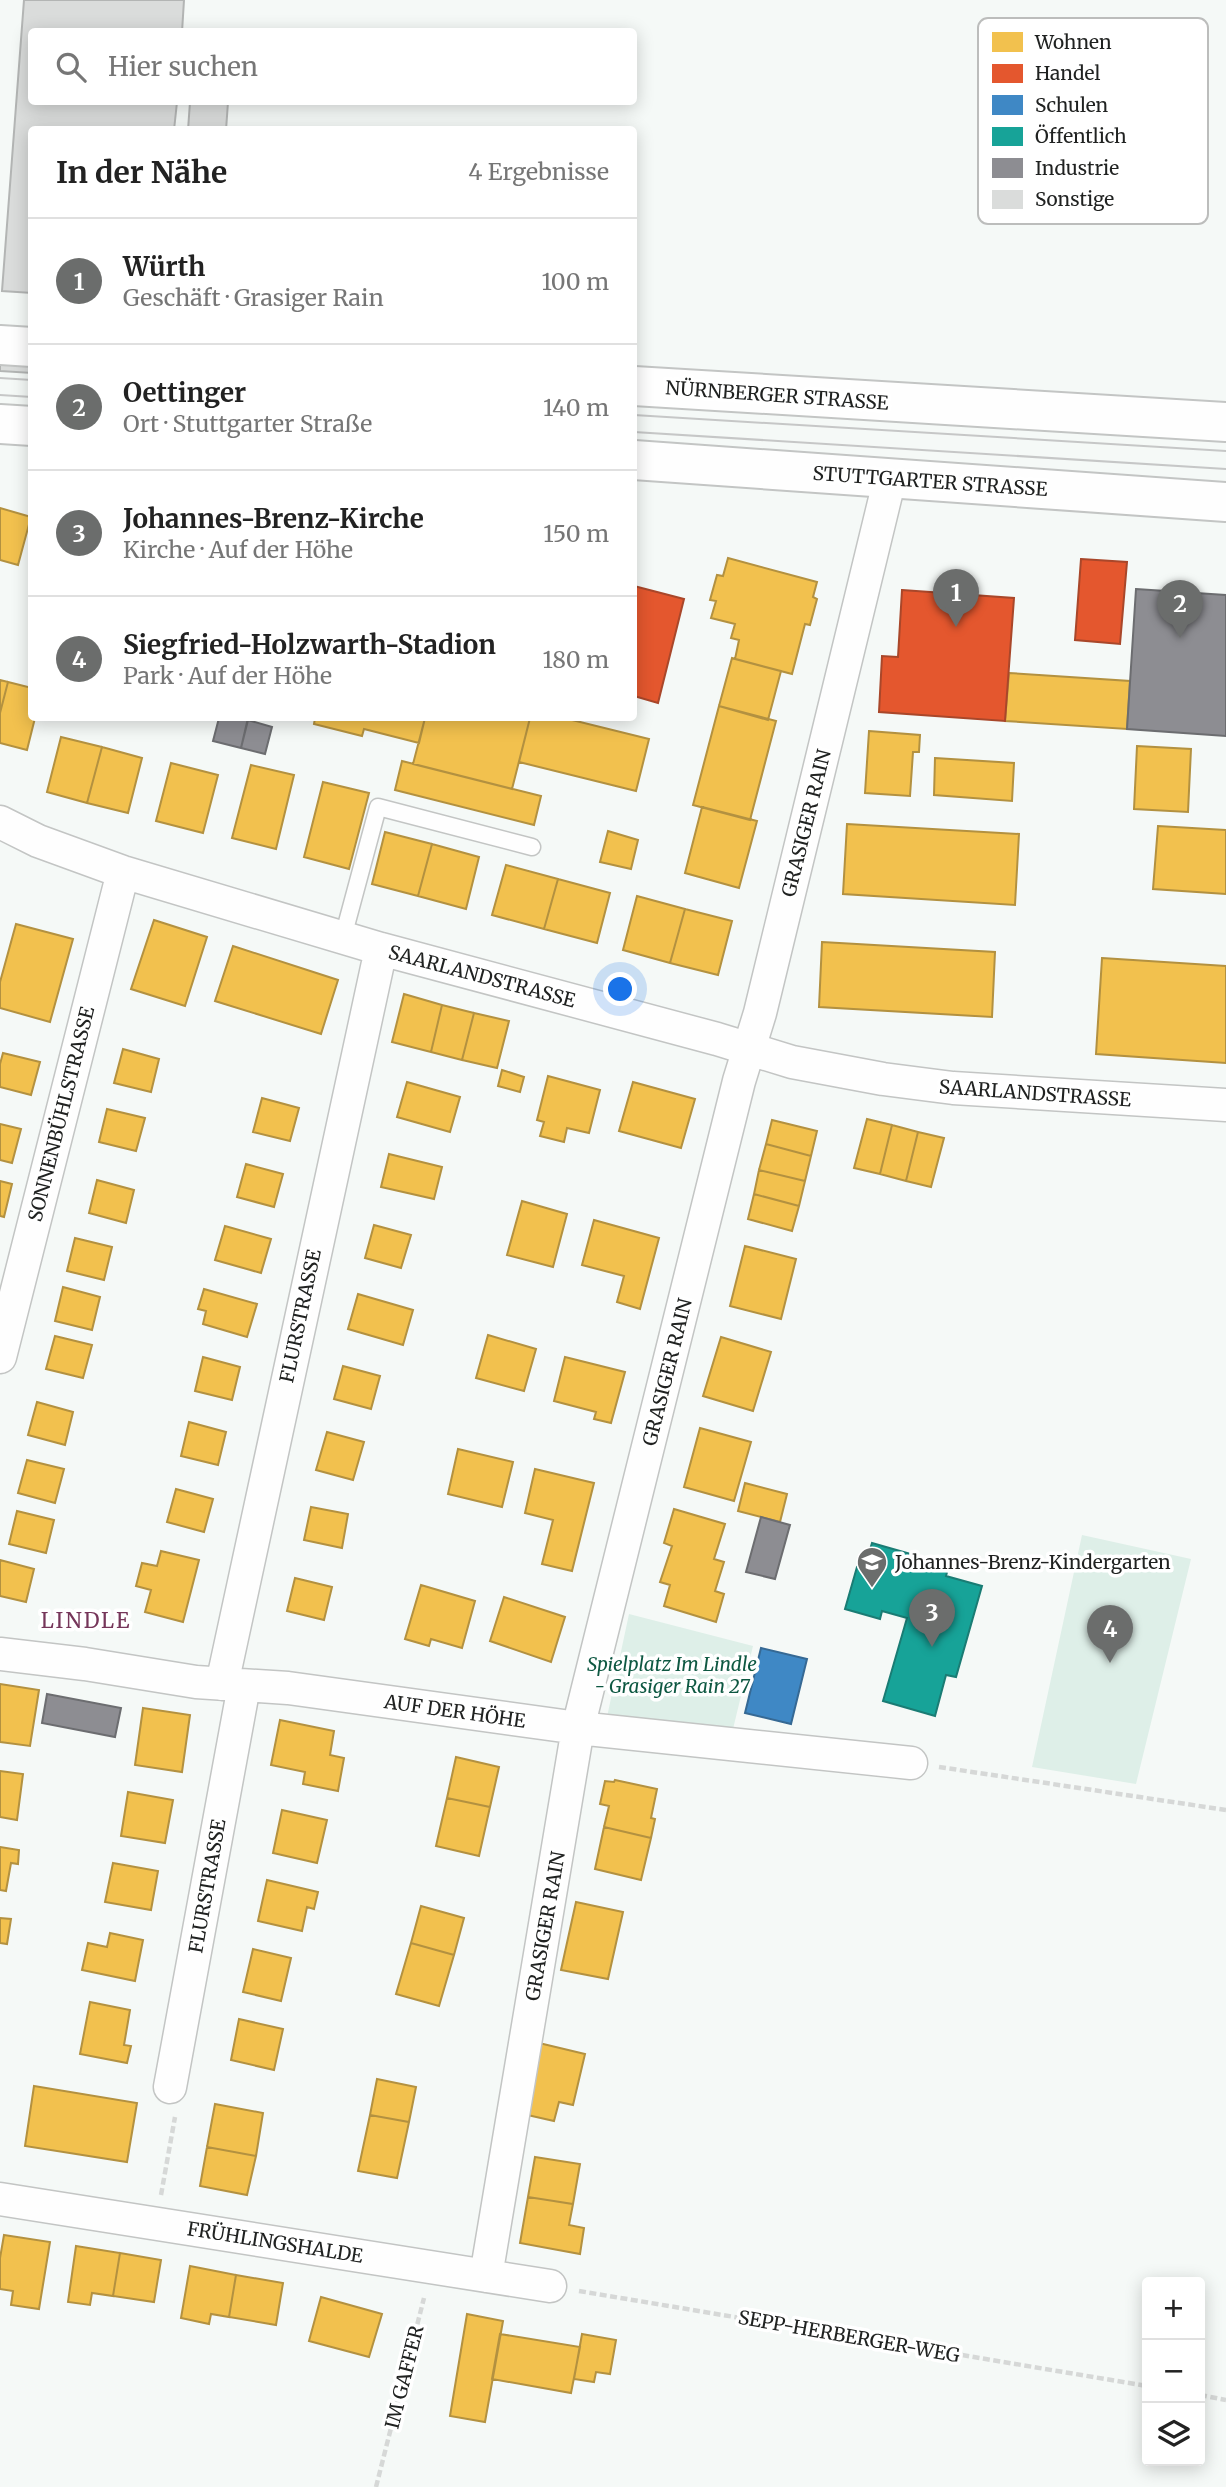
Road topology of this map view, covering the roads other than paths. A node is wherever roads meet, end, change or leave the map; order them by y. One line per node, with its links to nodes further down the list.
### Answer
1 (0, 345): 2 (main road)
2 (28, 347)
3 (637, 386): 4 (main road, NÜRNBERGER STRASSE)
4 (1226, 422)
5 (0, 424): 6 (main road)
6 (28, 426)
7 (637, 460): 8 (main road, STUTTGARTER STRASSE)
8 (890, 478): 9 (main road, STUTTGARTER STRASSE); 15 (street, GRASIGER RAIN)
9 (1226, 502)
10 (0, 822): 12 (street, SAARLANDSTRASSE)
11 (532, 847): 13 (lane)
12 (123, 872): 13 (street, SAARLANDSTRASSE); 17 (street, SONNENBÜHLSTRASSE)
13 (343, 937): 14 (street, SAARLANDSTRASSE)
14 (381, 948): 15 (street, SAARLANDSTRASSE); 19 (street, FLURSTRASSE)
15 (749, 1049): 16 (street, SAARLANDSTRASSE); 20 (street, GRASIGER RAIN)
16 (1226, 1105)
17 (0, 1357)
18 (0, 1654): 19 (street, AUF DER HÖHE)
19 (233, 1685): 20 (street, AUF DER HÖHE); 22 (street, FLURSTRASSE)
20 (578, 1728): 21 (street, AUF DER HÖHE); 24 (street, GRASIGER RAIN)
21 (911, 1763)
22 (170, 2087)
23 (0, 2199): 24 (street, FRÜHLINGSHALDE)
24 (486, 2276): 25 (street, FRÜHLINGSHALDE)
25 (550, 2286)

